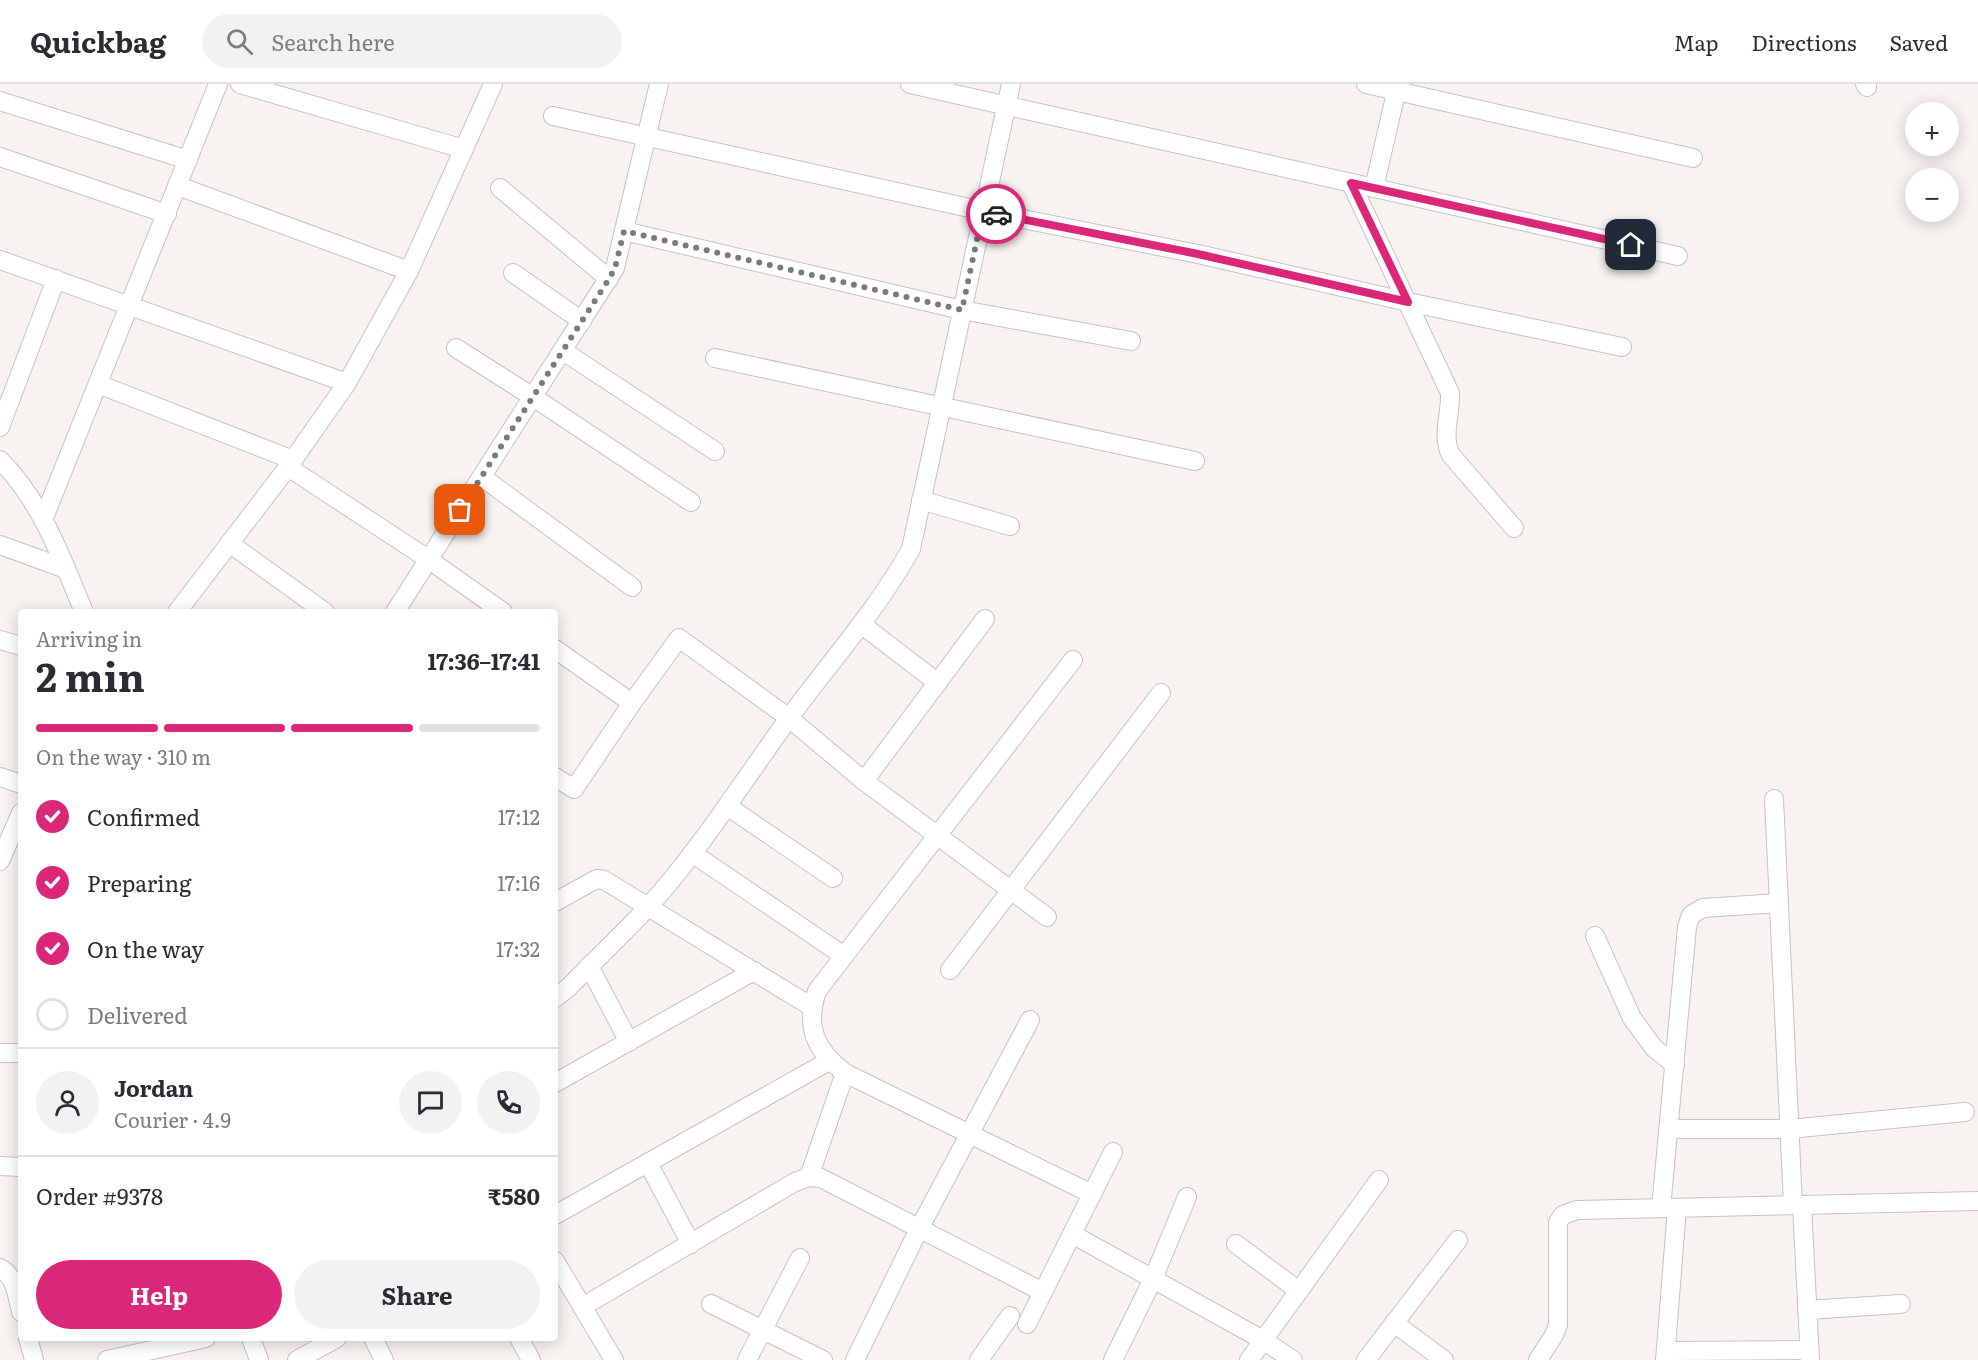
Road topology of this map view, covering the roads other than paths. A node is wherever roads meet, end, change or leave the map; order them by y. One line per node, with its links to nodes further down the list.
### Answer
1 (218, 84): 16 (street)
2 (240, 84): 13 (street)
3 (493, 84): 13 (street)
4 (659, 84): 12 (street)
5 (910, 84): 10 (street)
6 (1011, 84): 10 (street)
7 (1366, 84): 8 (street)
8 (1398, 87): 15 (street); 20 (street)
9 (0, 100): 16 (street)
10 (1006, 105): 17 (street); 21 (street)
11 (553, 116): 12 (street)
12 (647, 136): 21 (street); 23 (street)
13 (464, 149): 26 (street)
14 (0, 157): 22 (street)
15 (1693, 158)
16 (188, 160): 18 (street)
17 (1351, 183): 20 (street); 30 (street)
18 (178, 186): 22 (street); 26 (street)
19 (500, 188): 29 (street)
20 (1374, 188): 24 (street)
21 (983, 211): 30 (street); 32 (street)
22 (167, 214): 31 (street)
23 (624, 231): 29 (street); 32 (street)
24 (1678, 256)
25 (0, 260): 28 (street)
26 (409, 271): 39 (street)
27 (513, 273): 33 (street)
28 (56, 279): 31 (street); 43 (street)
29 (609, 279): 33 (street)
30 (1408, 302): 35 (street); 53 (street)
31 (130, 305): 39 (street); 40 (street)
32 (962, 310): 34 (street); 42 (street)
33 (582, 321): 37 (street)
34 (1131, 342)
35 (1622, 346)
36 (456, 348): 41 (street)
37 (563, 351): 41 (street); 44 (street)
38 (715, 357): 42 (street)
39 (347, 383): 47 (street)
40 (98, 384): 47 (street); 51 (street)
41 (533, 397): 48 (street); 50 (street)
42 (941, 406): 46 (street); 49 (street)
43 (0, 427)
44 (715, 451)
45 (0, 460): 51 (street)
46 (1195, 461)
47 (290, 464): 54 (street); 56 (street)
48 (482, 477): 56 (street); 58 (street)
49 (921, 500): 52 (street); 65 (street)
50 (691, 502)
51 (43, 520): 57 (street)
52 (1010, 526)
53 (1514, 528)
54 (229, 543): 60 (street); 61 (street)
55 (0, 545): 57 (street)
56 (428, 559): 62 (street); 63 (street)
57 (66, 569): 59 (street)
58 (632, 587)
59 (83, 609)
60 (179, 609)
61 (321, 609)
62 (397, 609)
63 (499, 609)
64 (985, 619): 70 (street)
65 (861, 624): 70 (street); 73 (street)
66 (0, 640): 67 (street)
67 (18, 645)
68 (558, 651): 72 (street)
69 (1073, 660): 81 (street)
70 (938, 683): 76 (street)
71 (1161, 693): 85 (street)
72 (632, 703): 73 (street); 75 (street)
73 (789, 718): 76 (street); 79 (street)
74 (0, 777): 77 (street)
75 (558, 779)
76 (864, 781): 81 (street)
77 (18, 783)
78 (1774, 799): 87 (street)
79 (727, 806): 82 (street); 84 (street)
80 (18, 820): 83 (street)
81 (937, 835): 85 (street); 91 (street)
82 (692, 853): 88 (street); 91 (street)
83 (0, 861)
84 (833, 878)
85 (1011, 890): 89 (street); 93 (street)
86 (558, 900): 88 (street)
87 (1779, 903): 102 (street); 107 (street)
88 (648, 907): 92 (street); 94 (street)
89 (1047, 917)
90 (1595, 936): 102 (street)
91 (844, 956): 96 (street)
92 (589, 966): 95 (street); 98 (street)
93 (950, 970)
94 (754, 971): 96 (street); 98 (street)
95 (558, 995)
96 (812, 1007): 101 (street)
97 (1030, 1020): 108 (street)
98 (629, 1042): 104 (street)
99 (0, 1053): 100 (street)
100 (18, 1053)
101 (829, 1061): 103 (street); 110 (street)
102 (1674, 1065): 106 (street)
103 (845, 1073): 108 (street); 113 (street)
104 (558, 1081)
105 (1965, 1112): 107 (street)
106 (1669, 1129): 107 (street); 119 (street)
107 (1789, 1129): 118 (street)
108 (969, 1134): 115 (street); 121 (street)
109 (1113, 1152): 115 (street)
110 (648, 1163): 120 (street); 124 (street)
111 (0, 1166): 112 (street)
112 (18, 1167)
113 (808, 1177): 121 (street); 124 (street)
114 (1379, 1180): 130 (street)
115 (1092, 1194): 122 (street)
116 (1187, 1197): 129 (street)
117 (1978, 1201): 118 (street)
118 (1798, 1205): 119 (street); 136 (street)
119 (1669, 1208): 149 (street); 166 (street)
120 (558, 1213)
121 (919, 1229): 131 (street); 159 (street)
122 (1072, 1234): 129 (street); 131 (street)
123 (1458, 1240): 138 (street)
124 (690, 1244): 135 (street)
125 (1236, 1244): 130 (street)
126 (800, 1258): 140 (street)
127 (558, 1266): 135 (street)
128 (0, 1268): 132 (street)
129 (1153, 1279): 141 (street); 161 (street)
130 (1299, 1290): 141 (street)
131 (1043, 1292): 139 (street)
132 (18, 1301)
133 (711, 1304): 140 (street)
134 (1901, 1304): 136 (street)
135 (582, 1307): 156 (street)
136 (1807, 1310): 148 (street)
137 (1010, 1317): 160 (street)
138 (1394, 1323): 164 (street); 165 (street)
139 (1027, 1324)
140 (763, 1329): 157 (street); 158 (street)
141 (1263, 1340): 162 (street); 163 (street)
142 (29, 1341): 150 (street)
143 (192, 1341): 151 (street)
144 (252, 1341): 152 (street)
145 (332, 1341): 153 (street)
146 (374, 1341): 154 (street)
147 (521, 1341): 155 (street)
148 (1809, 1355): 149 (street)
149 (1665, 1356)
150 (34, 1360)
151 (107, 1360)
152 (259, 1360)
153 (297, 1360)
154 (384, 1360)
155 (531, 1360)
156 (614, 1360)
157 (747, 1360)
158 (824, 1360)
159 (855, 1360)
160 (979, 1360)
161 (1113, 1360)
162 (1249, 1360)
163 (1293, 1360)
164 (1366, 1360)
165 (1444, 1360)
166 (1538, 1360)

